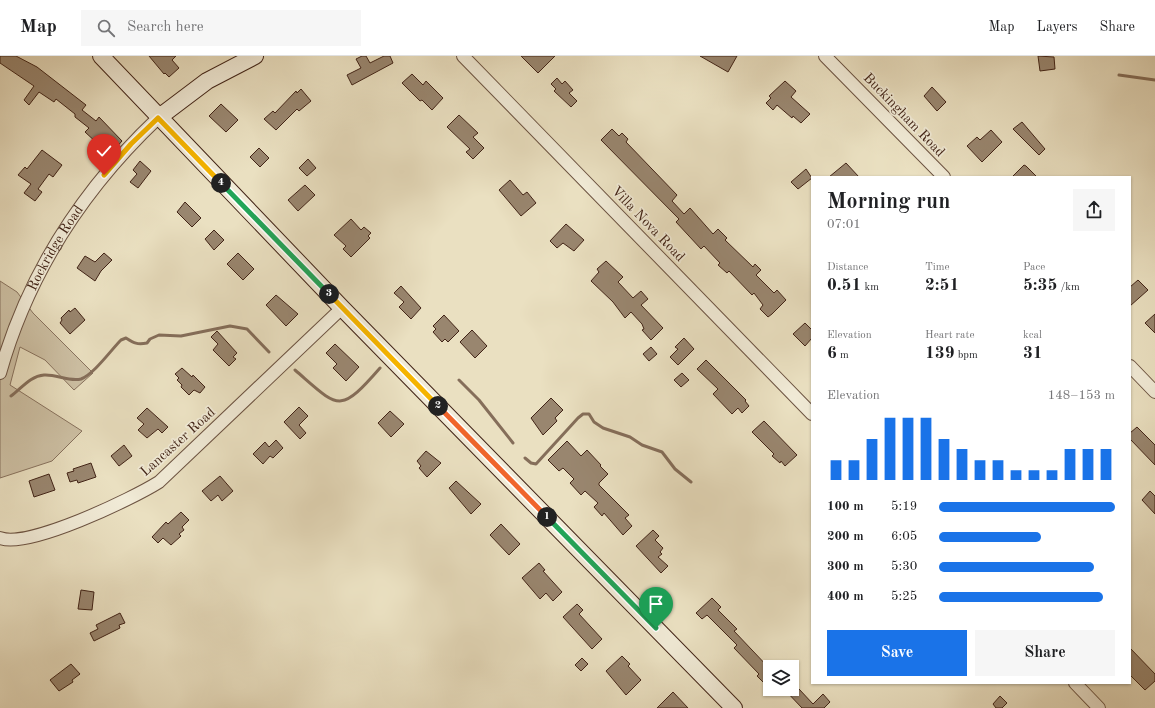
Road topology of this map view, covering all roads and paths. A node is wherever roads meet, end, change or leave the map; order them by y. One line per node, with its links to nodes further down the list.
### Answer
1 (101, 56): 5 (street)
2 (255, 56): 5 (street, Rockridge Road)
3 (463, 56): 11 (street, Villa Nova Road)
4 (825, 56): 6 (street, Buckingham Road)
5 (158, 118): 7 (street); 9 (street, Rockridge Road)
6 (943, 176)
7 (342, 308): 12 (street, Lancaster Road); 14 (street)
8 (1131, 367): 10 (street)
9 (0, 373)
10 (1155, 392)
11 (811, 413)
12 (0, 538)
13 (1076, 684): 15 (street)
14 (734, 708)
15 (1099, 708)

